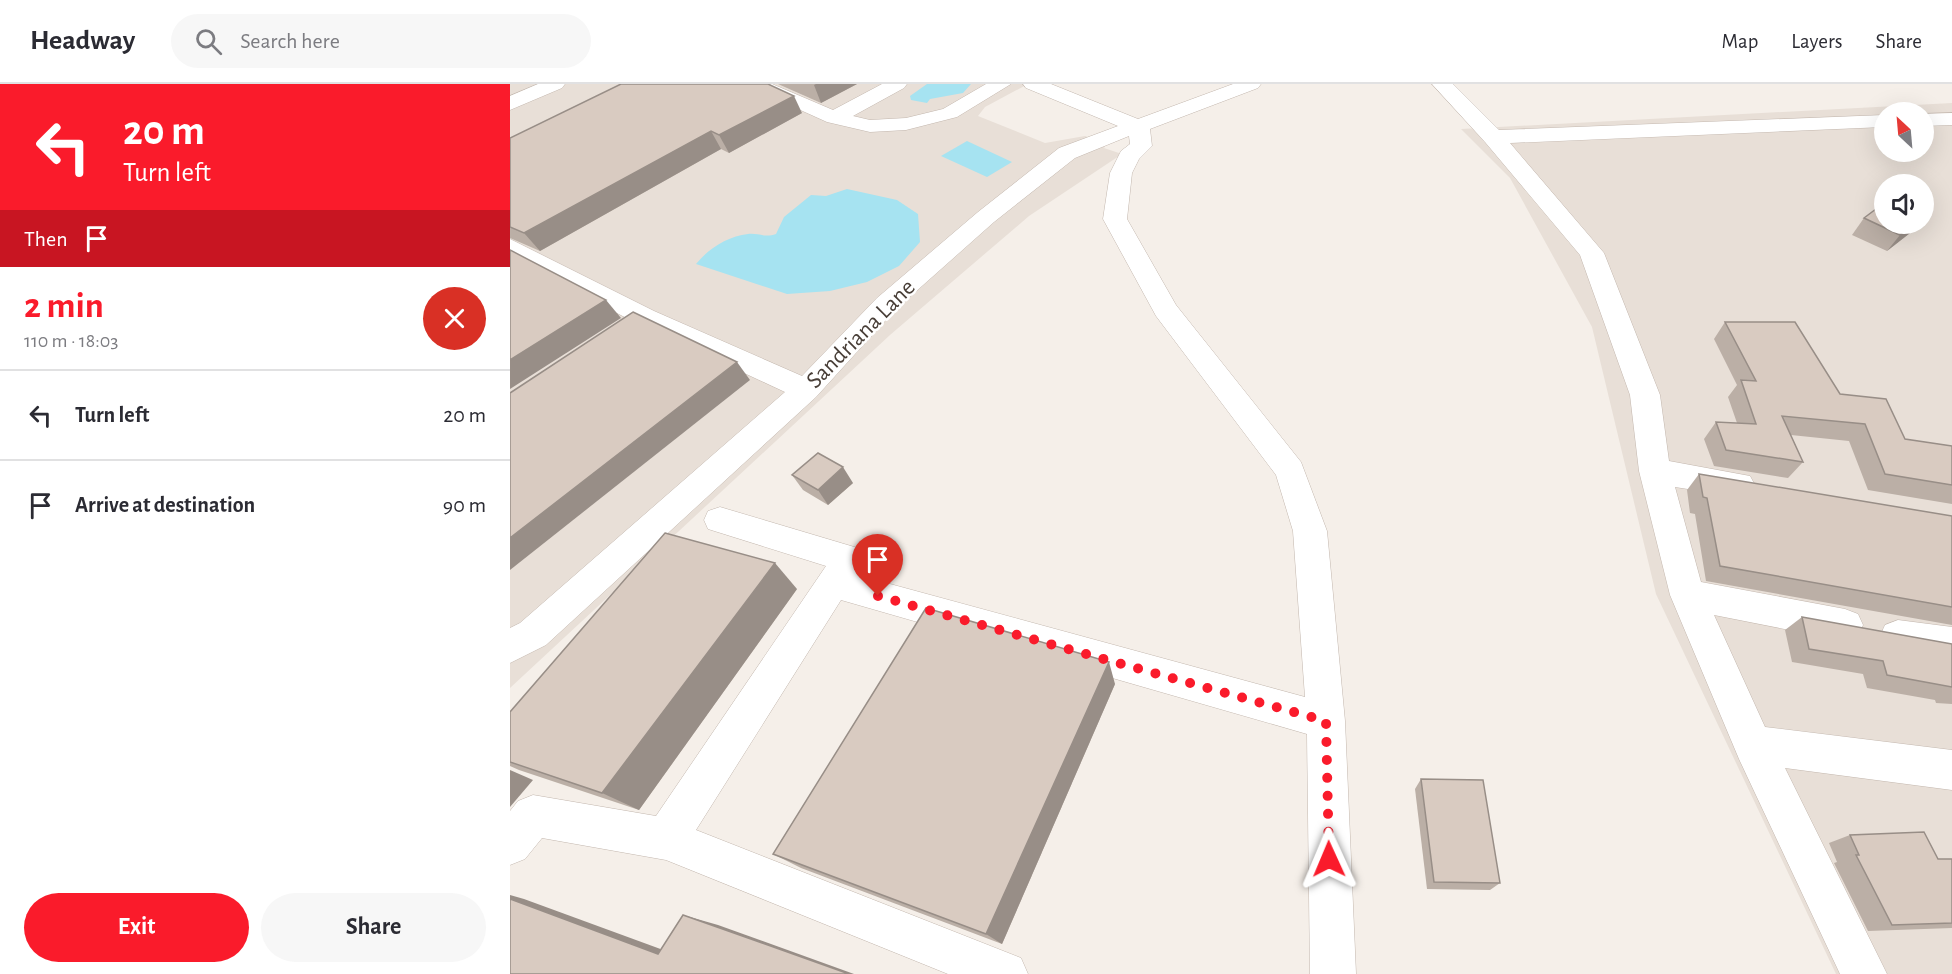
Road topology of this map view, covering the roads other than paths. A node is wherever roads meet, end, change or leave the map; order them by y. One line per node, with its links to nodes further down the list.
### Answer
1 (555, 84): 8 (street)
2 (897, 84): 9 (street)
3 (1000, 84): 9 (street)
4 (1033, 84): 13 (street)
5 (1251, 84): 13 (street, Sandriana Lane)
6 (1442, 84): 14 (street)
7 (772, 90): 9 (street)
8 (510, 104)
9 (834, 118)
10 (1952, 119): 11 (street)
11 (1934, 120)
12 (1874, 121): 14 (street)
13 (1138, 127): 20 (street, Sandriana Lane); 28 (street)
14 (1493, 137): 21 (street)
15 (510, 247): 16 (street)
16 (536, 261): 17 (street); 18 (street)
17 (510, 275)
18 (645, 317): 19 (street); 20 (street)
19 (616, 336)
20 (806, 390): 27 (street, Sandriana Lane)
21 (1655, 471): 22 (street); 25 (street)
22 (1771, 490)
23 (720, 520): 24 (street)
24 (833, 583): 28 (street); 31 (street)
25 (1688, 595): 26 (street); 29 (street)
26 (1952, 643)
27 (510, 647)
28 (1326, 721): 34 (street)
29 (1753, 745): 30 (street); 35 (street)
30 (1952, 770)
31 (666, 839): 32 (street); 33 (street)
32 (510, 844)
33 (1005, 974)
34 (1333, 974)
35 (1864, 974)

